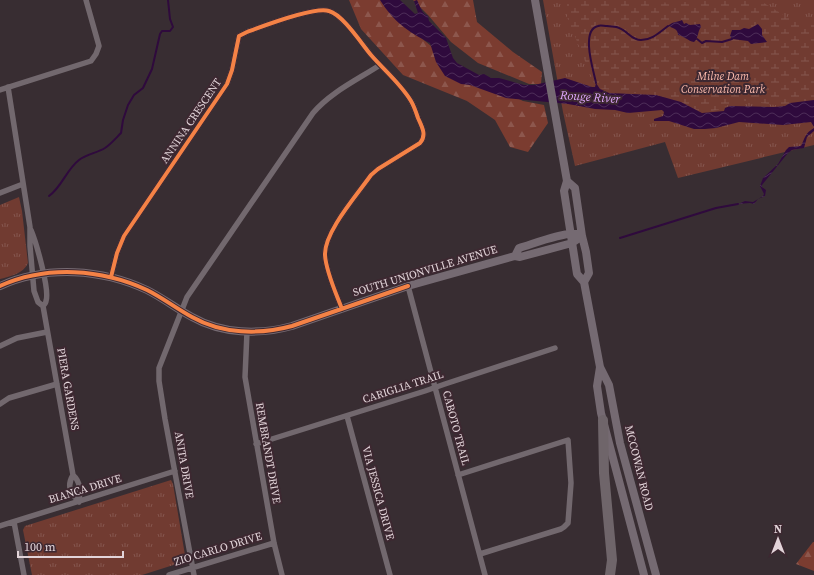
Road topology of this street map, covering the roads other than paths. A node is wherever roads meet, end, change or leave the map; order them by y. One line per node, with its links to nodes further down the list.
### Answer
1 (86, 0): 4 (street)
2 (535, 0): 6 (main road, MCCOWAN ROAD)
3 (380, 66): 16 (street, ANNINA CRESCENT); 21 (street); 22 (street)
4 (8, 87): 5 (street); 7 (street, PIERA GARDENS)
5 (0, 90)
6 (567, 181): 10 (main road, MCCOWAN ROAD); 11 (main road, MCCOWAN ROAD)
7 (23, 184): 8 (street); 9 (street, PIERA GARDENS)
8 (0, 193)
9 (30, 227): 14 (street, PIERA GARDENS); 15 (street, PIERA GARDENS)
10 (570, 233): 11 (main road); 12 (main road, MCCOWAN ROAD); 13 (main road, SOUTH UNIONVILLE AVENUE)
11 (582, 236): 12 (main road, SOUTH UNIONVILLE AVENUE); 17 (main road, MCCOWAN ROAD)
12 (572, 243): 13 (main road, SOUTH UNIONVILLE AVENUE); 17 (main road, MCCOWAN ROAD)
13 (515, 256): 19 (main road, SOUTH UNIONVILLE AVENUE)
14 (43, 274): 15 (main road, SOUTH UNIONVILLE AVENUE); 16 (main road, SOUTH UNIONVILLE AVENUE); 20 (street, PIERA GARDENS)
15 (33, 276): 18 (main road, SOUTH UNIONVILLE AVENUE); 20 (street, PIERA GARDENS)
16 (111, 278): 22 (main road, SOUTH UNIONVILLE AVENUE)
17 (584, 282): 27 (main road, MCCOWAN ROAD)
18 (0, 286)
19 (408, 286): 21 (main road, SOUTH UNIONVILLE AVENUE); 29 (street, CABOTO TRAIL)
20 (43, 306): 23 (street, PIERA GARDENS)
21 (342, 309): 24 (main road, SOUTH UNIONVILLE AVENUE)
22 (182, 311): 24 (main road, SOUTH UNIONVILLE AVENUE); 34 (street, ANITA DRIVE)
23 (47, 332): 25 (street); 28 (street, PIERA GARDENS)
24 (247, 332): 33 (street, REMBRANDT DRIVE)
25 (0, 346)
26 (555, 348): 29 (street, CARIGLIA TRAIL)
27 (600, 368): 32 (main road, MCCOWAN ROAD); 51 (main road, MCCOWAN ROAD)
28 (57, 384): 30 (street); 35 (street, PIERA GARDENS)
29 (435, 387): 31 (street, CARIGLIA TRAIL); 36 (street, CABOTO TRAIL)
30 (0, 404)
31 (347, 416): 33 (street, CARIGLIA TRAIL); 47 (street, VIA JESSICA DRIVE)
32 (603, 420): 49 (highway); 50 (main road, MCCOWAN ROAD)
33 (256, 444): 40 (street, REMBRANDT DRIVE)
34 (175, 471): 37 (street, BIANCA DRIVE); 42 (street, ANITA DRIVE)
35 (73, 475): 37 (street, PIERA GARDENS); 37 (street, PIERA GARDENS)
36 (458, 475): 41 (street, CABOTO TRAIL); 41 (street)
37 (79, 502): 38 (street, BIANCA DRIVE)
38 (14, 522): 39 (street, BIANCA DRIVE); 43 (street)
39 (0, 526)
40 (274, 543): 42 (street, ZIO CARLO DRIVE); 46 (street, REMBRANDT DRIVE)
41 (480, 554): 48 (street, CABOTO TRAIL)
42 (192, 568): 44 (street, ZIO CARLO DRIVE); 45 (street, ANITA DRIVE)
43 (24, 575)
44 (169, 575)
45 (194, 575)
46 (282, 575)
47 (390, 575)
48 (486, 575)
49 (610, 575)
50 (644, 575)
51 (656, 575)

